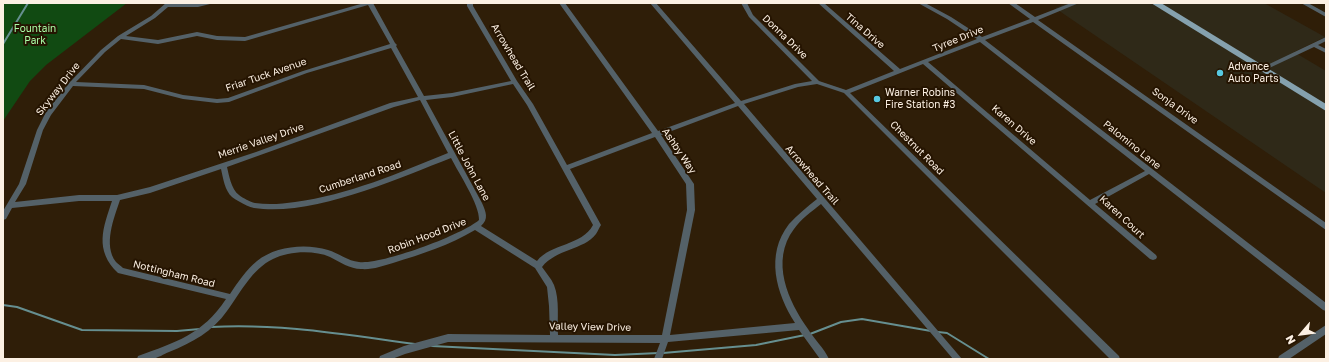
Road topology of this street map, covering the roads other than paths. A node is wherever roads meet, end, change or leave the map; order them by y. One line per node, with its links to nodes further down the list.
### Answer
1 (208, 3): 13 (street)
2 (370, 3): 16 (street); 19 (street, Little John Lane)
3 (470, 3): 25 (street, Arrowhead Trail)
4 (562, 3): 32 (street, Ashby Way)
5 (653, 3): 30 (street, Arrowhead Trail)
6 (744, 3): 26 (street, Donna Drive)
7 (821, 3): 24 (street, Tina Drive)
8 (921, 3): 17 (street, Palomino Lane)
9 (1011, 3): 15 (street, Sonja Drive)
10 (1076, 3): 15 (street, Tyree Drive)
11 (1155, 3): 23 (main road)
12 (1304, 3): 14 (street)
13 (168, 4): 16 (street, Skyway Drive)
14 (1326, 15)
15 (1035, 19): 17 (street, Tyree Drive); 43 (street, Sonja Drive)
16 (120, 37): 27 (street, Skyway Drive)
17 (980, 39): 22 (street, Tyree Drive); 36 (street, Palomino Lane)
18 (1326, 39): 20 (street)
19 (394, 45): 27 (street, Friar Tuck Avenue); 29 (street, Little John Lane)
20 (1314, 45): 21 (street); 23 (street)
21 (1326, 51)
22 (924, 62): 24 (street, Tyree Drive); 39 (street, Karen Drive)
23 (1264, 69): 31 (main road)
24 (898, 71): 28 (street, Tyree Drive)
25 (515, 82): 29 (street, Merrie Valley Drive); 35 (street, Arrowhead Trail)
26 (816, 82): 28 (street, Chestnut Road); 30 (street, Chestnut Road)
27 (71, 84): 40 (street, Skyway Drive)
28 (846, 92): 57 (street, Chestnut Road)
29 (421, 98): 33 (street, Little John Lane); 34 (street, Merrie Valley Drive)
30 (738, 104): 32 (street, Chestnut Road); 38 (street, Arrowhead Trail)
31 (1326, 108)
32 (657, 135): 35 (street, Chestnut Road); 51 (street, Ashby Way)
33 (451, 155): 34 (street, Cumberland Road); 42 (street, Little John Lane)
34 (223, 165): 37 (street, Merrie Valley Drive)
35 (565, 168): 45 (street, Arrowhead Trail)
36 (1148, 172): 39 (street, Karen Court); 47 (street, Palomino Lane)
37 (117, 198): 40 (street, Merrie Valley Drive); 46 (street, Nottingham Road)
38 (821, 200): 48 (street); 56 (street, Arrowhead Trail)
39 (1090, 203): 44 (street, Karen Court)
40 (11, 205): 41 (street, Skyway Drive)
41 (3, 217)
42 (476, 227): 45 (street); 46 (street, Robin Hood Drive)
43 (1326, 227)
44 (1153, 258)
45 (538, 266): 50 (street)
46 (230, 297): 52 (street, Robin Hood Drive)
47 (1326, 308)
48 (800, 326): 51 (street, Valley View Drive); 55 (street)
49 (1326, 329): 58 (street)
50 (554, 338): 51 (street, Valley View Drive); 53 (street, Valley View Drive)
51 (665, 339): 54 (street, Ashby Way)
52 (140, 359)
53 (383, 359)
54 (658, 359)
55 (825, 359)
56 (958, 359)
57 (1116, 359)
58 (1282, 359)

